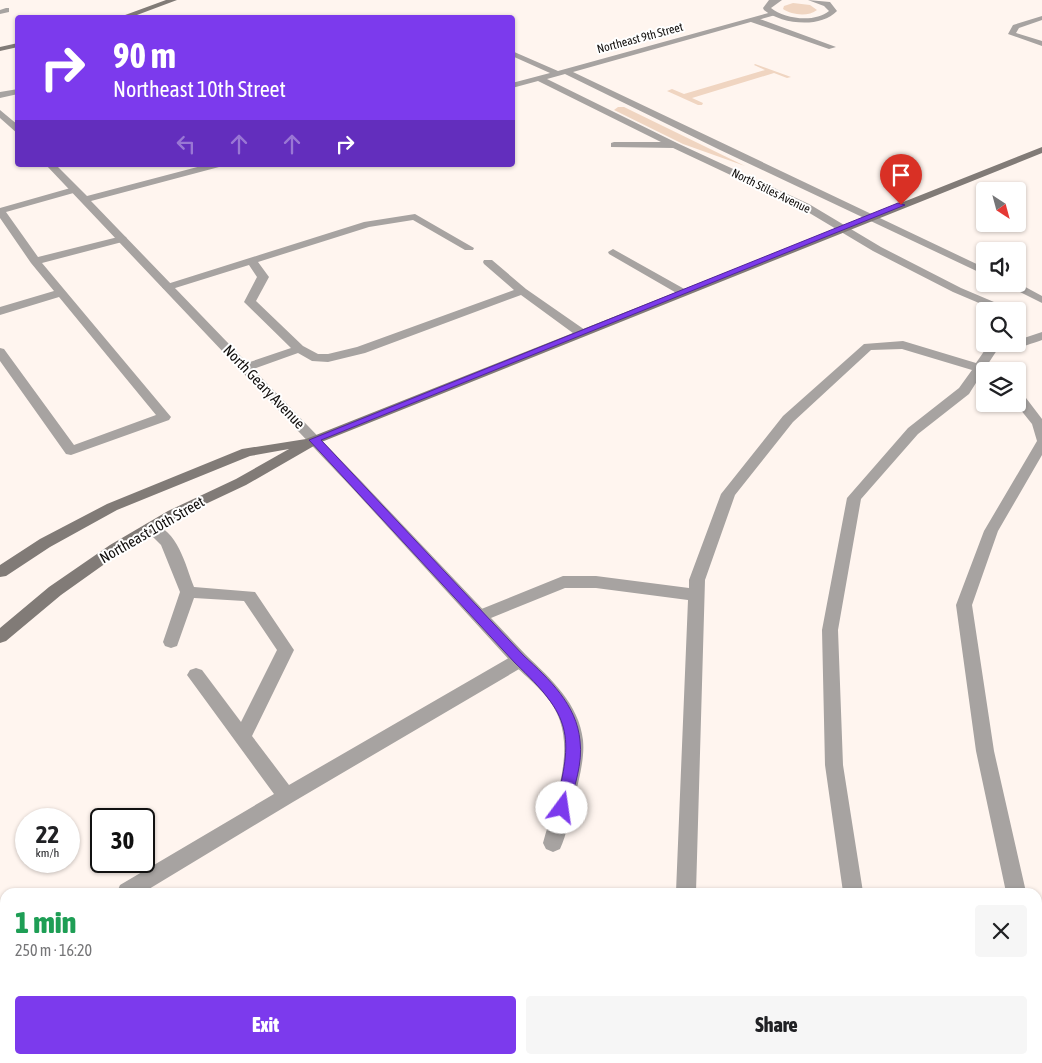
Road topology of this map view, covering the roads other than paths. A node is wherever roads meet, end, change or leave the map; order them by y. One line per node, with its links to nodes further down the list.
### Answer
1 (173, 0): 5 (main road)
2 (778, 0): 4 (street)
3 (812, 0): 4 (street)
4 (775, 14): 7 (street, Northeast 9th Street)
5 (129, 15)
6 (1042, 18): 8 (street)
7 (754, 20): 10 (street); 13 (street, Northeast 9th Street)
8 (1042, 44)
9 (15, 46): 11 (main road)
10 (832, 47)
11 (0, 49)
12 (515, 54): 13 (street, North Stiles Avenue)
13 (561, 72): 14 (street, Northeast 9th Street); 26 (street, North Stiles Avenue)
14 (540, 79): 15 (street, Northeast 9th Street); 21 (street, North Stiles Avenue)
15 (515, 85)
16 (15, 92): 17 (street)
17 (0, 94)
18 (0, 113): 19 (street)
19 (15, 128)
20 (614, 145): 21 (street)
21 (674, 145): 27 (street, North Stiles Avenue)
22 (1042, 150): 26 (main road, Northeast 10th Street)
23 (53, 167): 25 (street, North Geary Avenue)
24 (207, 167): 25 (street)
25 (79, 195): 28 (street, North Geary Avenue); 32 (street)
26 (870, 218): 27 (main road, Northeast 10th Street); 34 (street, North Stiles Avenue)
27 (842, 229): 39 (main road, Northeast 10th Street); 41 (street, North Stiles Avenue)
28 (122, 239): 32 (street); 35 (street, North Geary Avenue)
29 (469, 248): 31 (street)
30 (613, 252): 39 (street)
31 (251, 260): 35 (street); 46 (street)
32 (36, 261): 38 (street)
33 (488, 262): 36 (street)
34 (976, 268)
35 (168, 287): 48 (street, North Geary Avenue)
36 (522, 291): 43 (street); 46 (street)
37 (1026, 292): 40 (street)
38 (61, 293): 42 (street); 47 (street)
39 (684, 293): 43 (main road, Northeast 10th Street)
40 (1042, 300)
41 (985, 302)
42 (0, 311)
43 (581, 333): 52 (main road, Northeast 10th Street)
44 (1042, 336): 45 (street)
45 (1026, 342)
46 (299, 350): 48 (street)
47 (0, 352)
48 (245, 368): 52 (street, North Geary Avenue)
49 (976, 368): 57 (street)
50 (976, 377): 68 (street)
51 (1026, 407): 53 (street)
52 (314, 440): 54 (main road, Northeast 10th Street); 55 (main road, Northeast 10th Street); 58 (street, North Geary Avenue)
53 (1042, 441): 69 (street)
54 (151, 528): 56 (street); 59 (main road, Northeast 10th Street)
55 (0, 572)
56 (188, 592): 60 (street); 63 (street)
57 (696, 595): 58 (street); 67 (street)
58 (480, 616): 61 (street, North Geary Avenue)
59 (0, 637)
60 (171, 642)
61 (520, 660): 64 (street); 65 (street, North Geary Avenue)
62 (196, 675): 63 (street)
63 (242, 737): 64 (street)
64 (286, 796): 66 (street)
65 (553, 843)
66 (134, 888)
67 (686, 888)
68 (852, 888)
69 (1015, 888)

